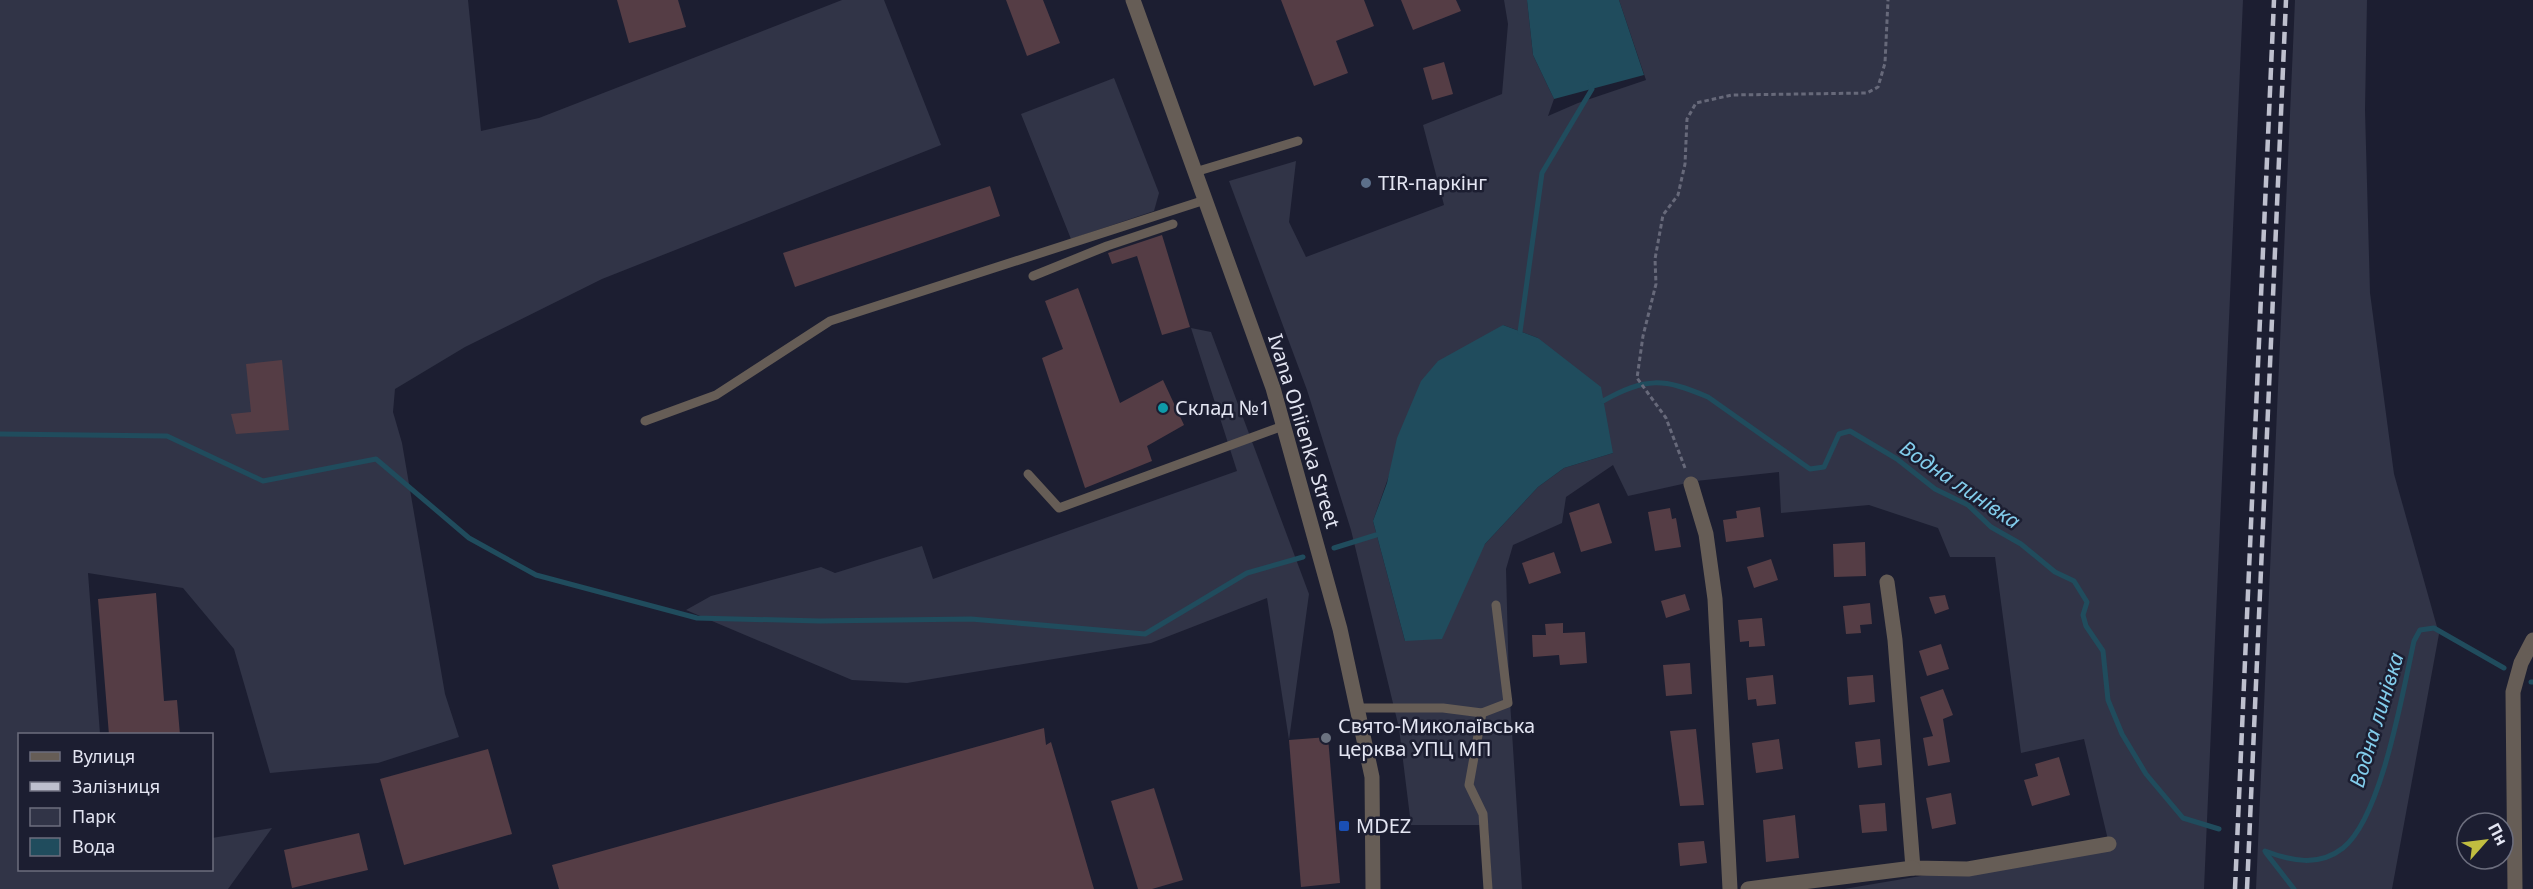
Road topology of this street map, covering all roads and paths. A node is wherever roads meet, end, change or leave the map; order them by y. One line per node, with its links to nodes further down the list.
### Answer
1 (1133, 0): 4 (street, Ivana Ohiienka Street)
2 (1888, 0): 11 (path)
3 (1298, 141): 4 (lane)
4 (1195, 172): 5 (street, Ivana Ohiienka Street)
5 (1205, 200): 8 (lane); 9 (street, Ivana Ohiienka Street)
6 (1173, 224): 7 (lane)
7 (1033, 276)
8 (645, 421)
9 (1283, 426): 10 (lane); 15 (street, Ivana Ohiienka Street)
10 (1028, 474)
11 (1691, 484): 21 (street)
12 (1887, 582): 18 (street)
13 (1496, 605): 16 (lane)
14 (2533, 640): 23 (street)
15 (1357, 708): 16 (lane); 19 (street, Ivana Ohiienka Street)
16 (1482, 713): 20 (lane)
17 (2109, 844): 18 (street)
18 (1913, 868): 22 (street)
19 (1373, 889)
20 (1488, 889)
21 (1730, 889)
22 (1748, 889)
23 (2515, 889)

